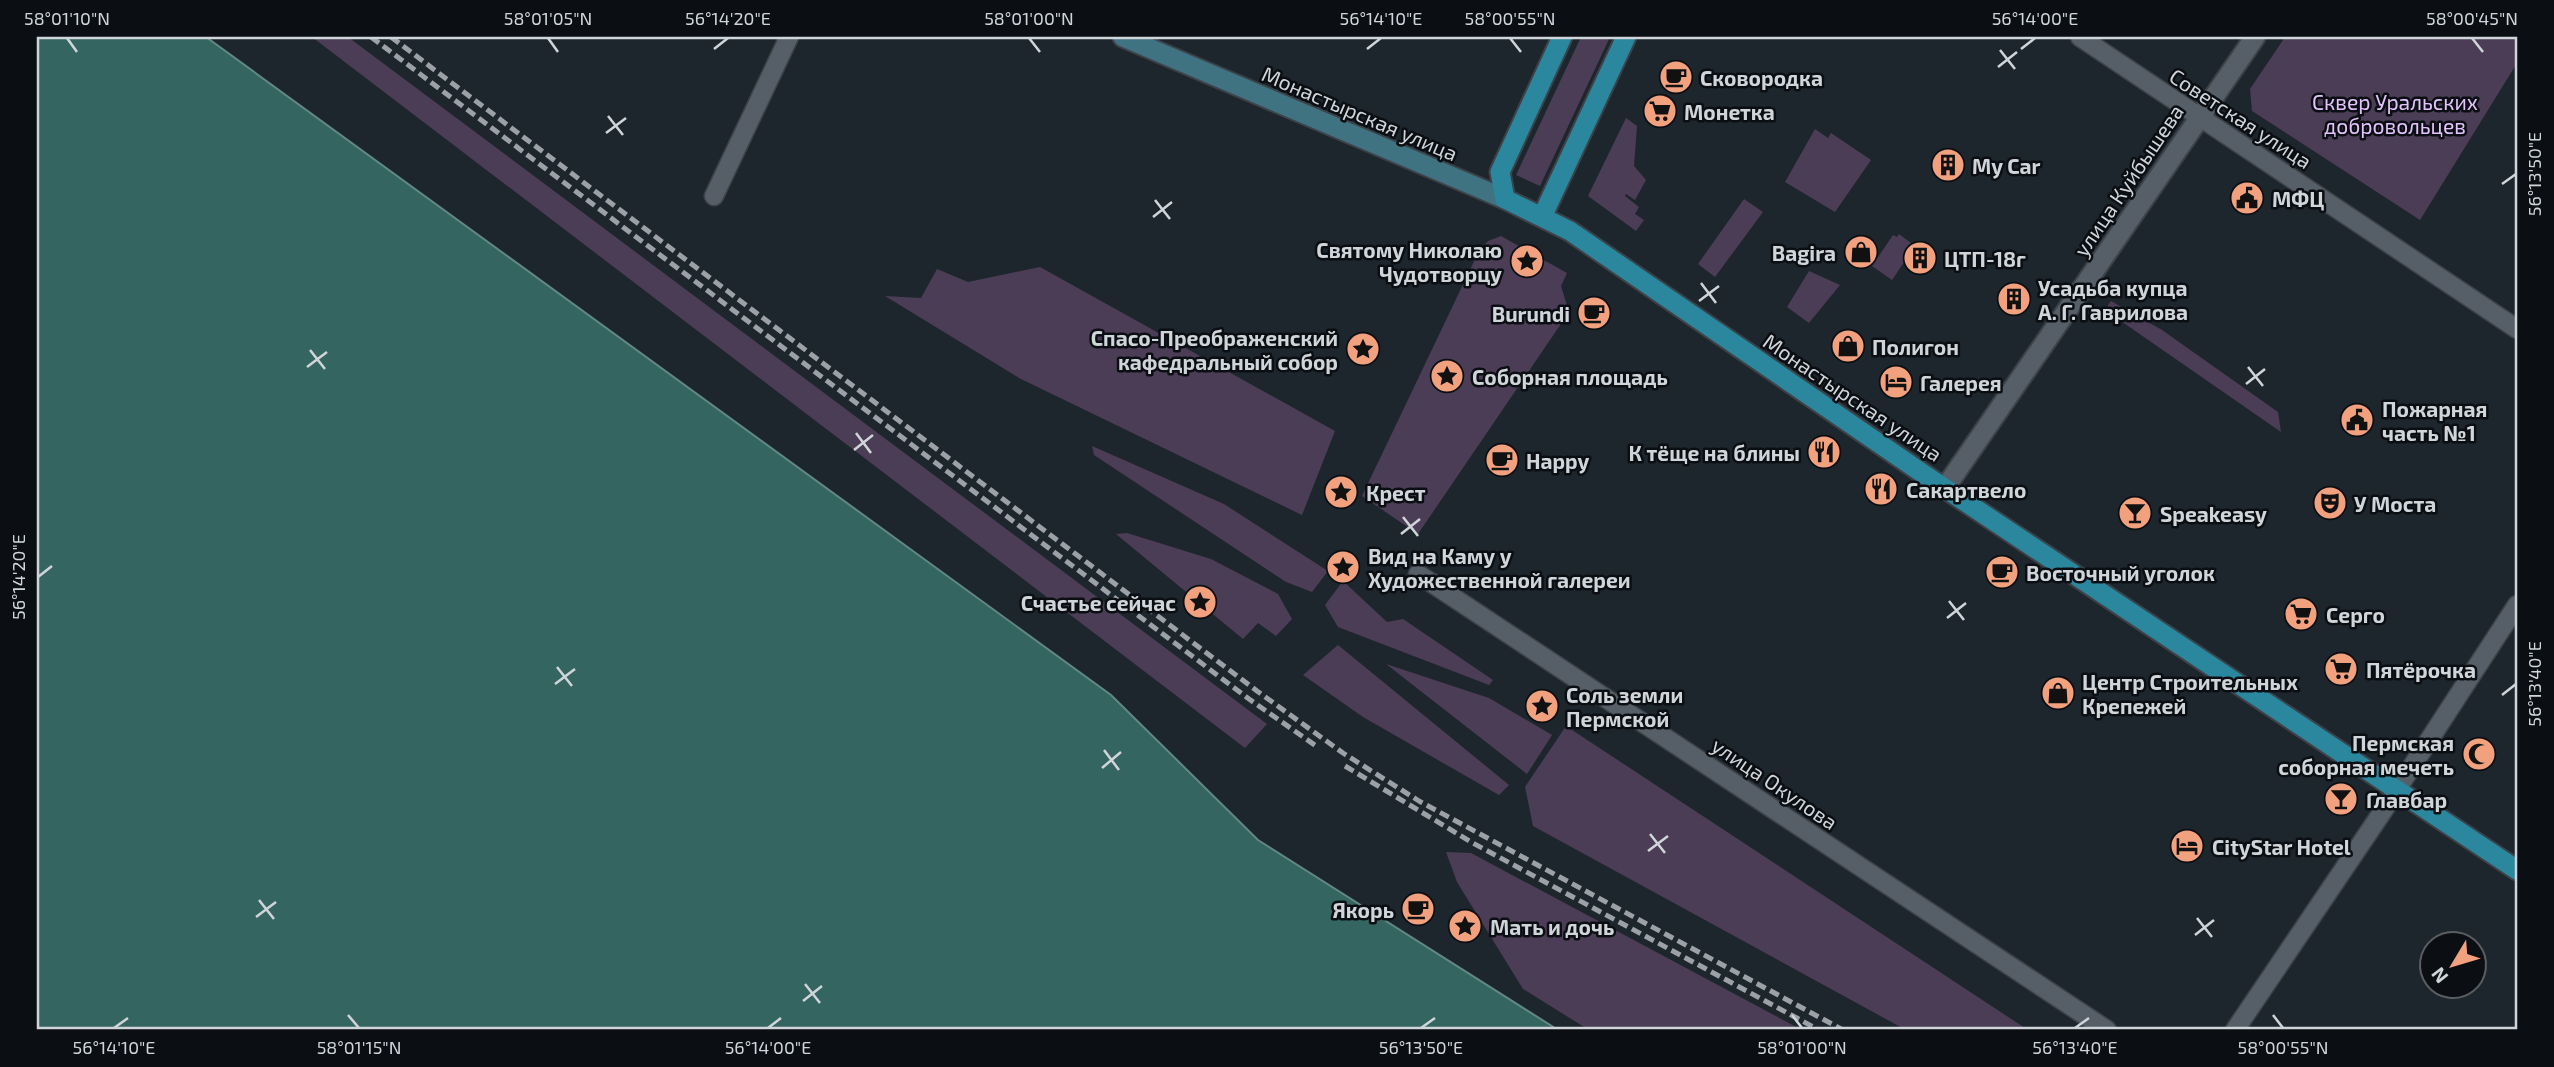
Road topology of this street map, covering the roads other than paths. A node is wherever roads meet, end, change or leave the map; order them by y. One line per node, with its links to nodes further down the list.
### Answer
1 (789, 37): 10 (street)
2 (1122, 37): 9 (main road, Монастырская улица)
3 (1562, 37): 8 (main road)
4 (1626, 37): 12 (main road)
5 (2080, 37): 7 (street, Советская улица)
6 (2255, 37): 7 (street, улица Куйбышева)
7 (2198, 117): 13 (street, Советская улица); 14 (street, улица Куйбышева)
8 (1500, 172): 9 (main road); 11 (main road)
9 (1480, 187): 11 (main road, Монастырская улица)
10 (714, 196)
11 (1506, 199): 12 (main road, Монастырская улица)
12 (1542, 215): 14 (main road, Монастырская улица)
13 (2517, 329)
14 (1945, 488): 17 (main road, Монастырская улица)
15 (1418, 574): 19 (street, улица Окулова)
16 (2517, 605): 17 (street)
17 (2396, 790): 18 (main road, Монастырская улица); 20 (street)
18 (2517, 870)
19 (2107, 1030)
20 (2235, 1030)

